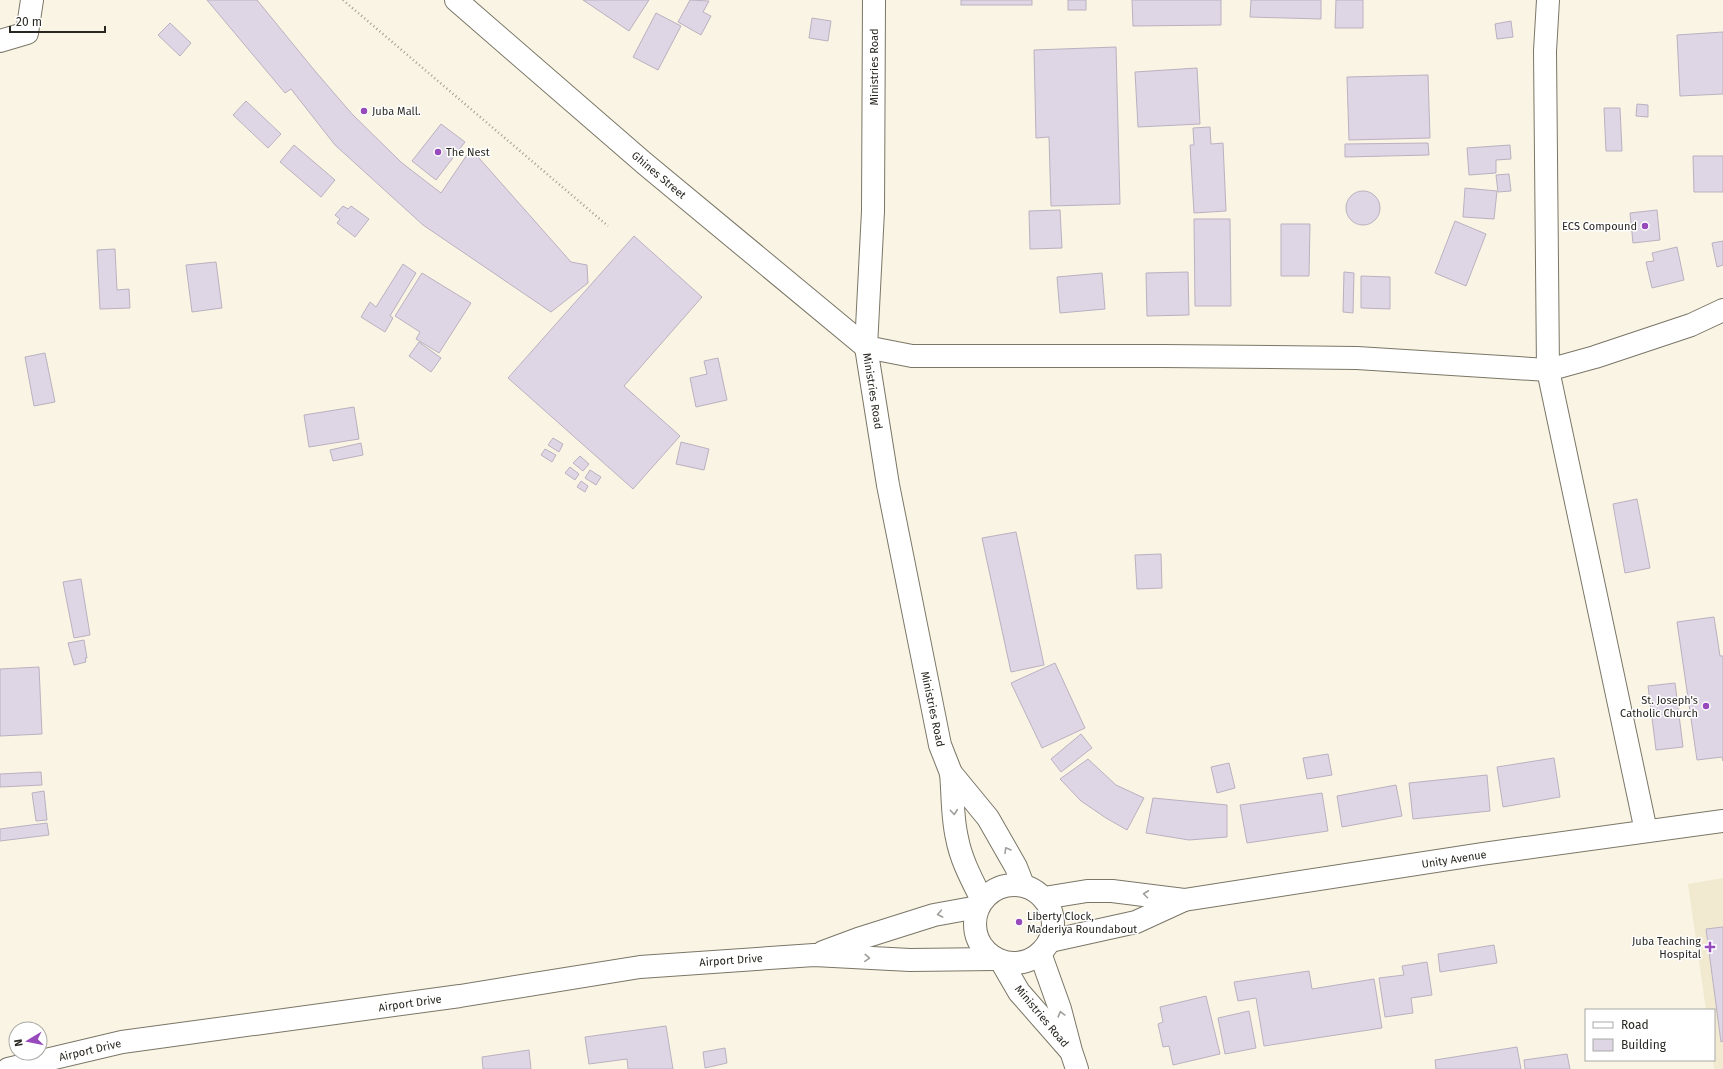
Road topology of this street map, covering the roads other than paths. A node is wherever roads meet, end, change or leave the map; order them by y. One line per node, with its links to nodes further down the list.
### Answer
1 (32, 0): 5 (street)
2 (456, 0): 7 (street, Ghines Street)
3 (874, 0): 7 (street, Ministries Road)
4 (1548, 0): 8 (street)
5 (0, 41)
6 (1723, 310): 8 (street)
7 (866, 346): 8 (street); 9 (street, Ministries Road)
8 (1548, 370): 11 (street)
9 (951, 774): 12 (street, Ministries Road, one-way to 9); 15 (street, Ministries Road, one-way to 15)
10 (1723, 821): 11 (street, Unity Avenue)
11 (1646, 831): 14 (street, Unity Avenue)
12 (1023, 885): 13 (street); 15 (street)
13 (1044, 898): 14 (street, Unity Avenue, one-way to 13); 16 (street)
14 (1184, 900): 16 (street, Unity Avenue)
15 (980, 903): 17 (street, Airport Drive, one-way to 17); 18 (street)
16 (1045, 947): 18 (street); 19 (street, Ministries Road, one-way to 16)
17 (814, 955): 18 (street, Airport Drive, one-way to 18); 20 (street, Airport Drive)
18 (998, 960): 19 (street, Ministries Road)
19 (1074, 1060)
20 (8, 1069)

